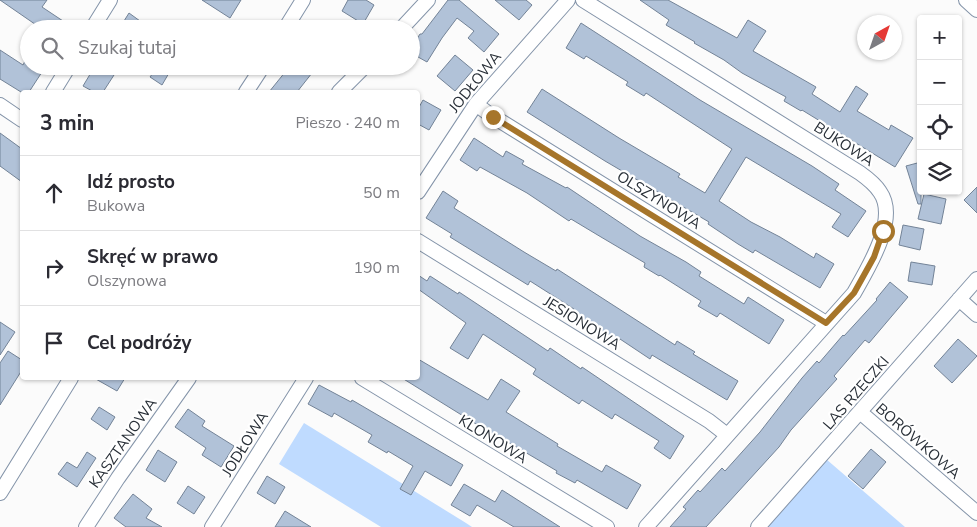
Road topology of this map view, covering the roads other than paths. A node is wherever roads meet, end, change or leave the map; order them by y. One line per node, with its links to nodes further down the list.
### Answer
1 (303, 0): 9 (street)
2 (428, 0): 10 (street)
3 (568, 0): 17 (street, JODŁOWA)
4 (583, 0): 25 (street, BUKOWA)
5 (966, 0): 7 (street)
6 (106, 1): 8 (street)
7 (977, 10)
8 (96, 20)
9 (291, 20)
10 (409, 20)
11 (63, 75): 14 (street)
12 (256, 75): 15 (street)
13 (356, 75): 16 (street)
14 (54, 90)
15 (247, 90)
16 (341, 90)
17 (476, 104): 20 (street, JODŁOWA); 25 (street, OLSZYNOWA)
18 (0, 105): 19 (street)
19 (20, 119)
20 (420, 189)
21 (420, 242): 31 (street, JESIONOWA)
22 (977, 279): 23 (street, LAS RZECZKI)
23 (959, 299): 24 (street); 30 (street, LAS RZECZKI)
24 (977, 315)
25 (826, 323): 31 (street, BUKOWA)
26 (70, 380): 32 (street)
27 (187, 380): 35 (street, KASZTANOWA)
28 (305, 380): 34 (street, JODŁOWA)
29 (365, 380): 36 (street, KLONOWA)
30 (860, 412): 33 (street, BORÓWKOWA); 38 (street, LAS RZECZKI)
31 (727, 435): 37 (street)
32 (0, 493)
33 (977, 513)
34 (218, 525)
35 (86, 527)
36 (607, 527)
37 (646, 527)
38 (758, 527)

